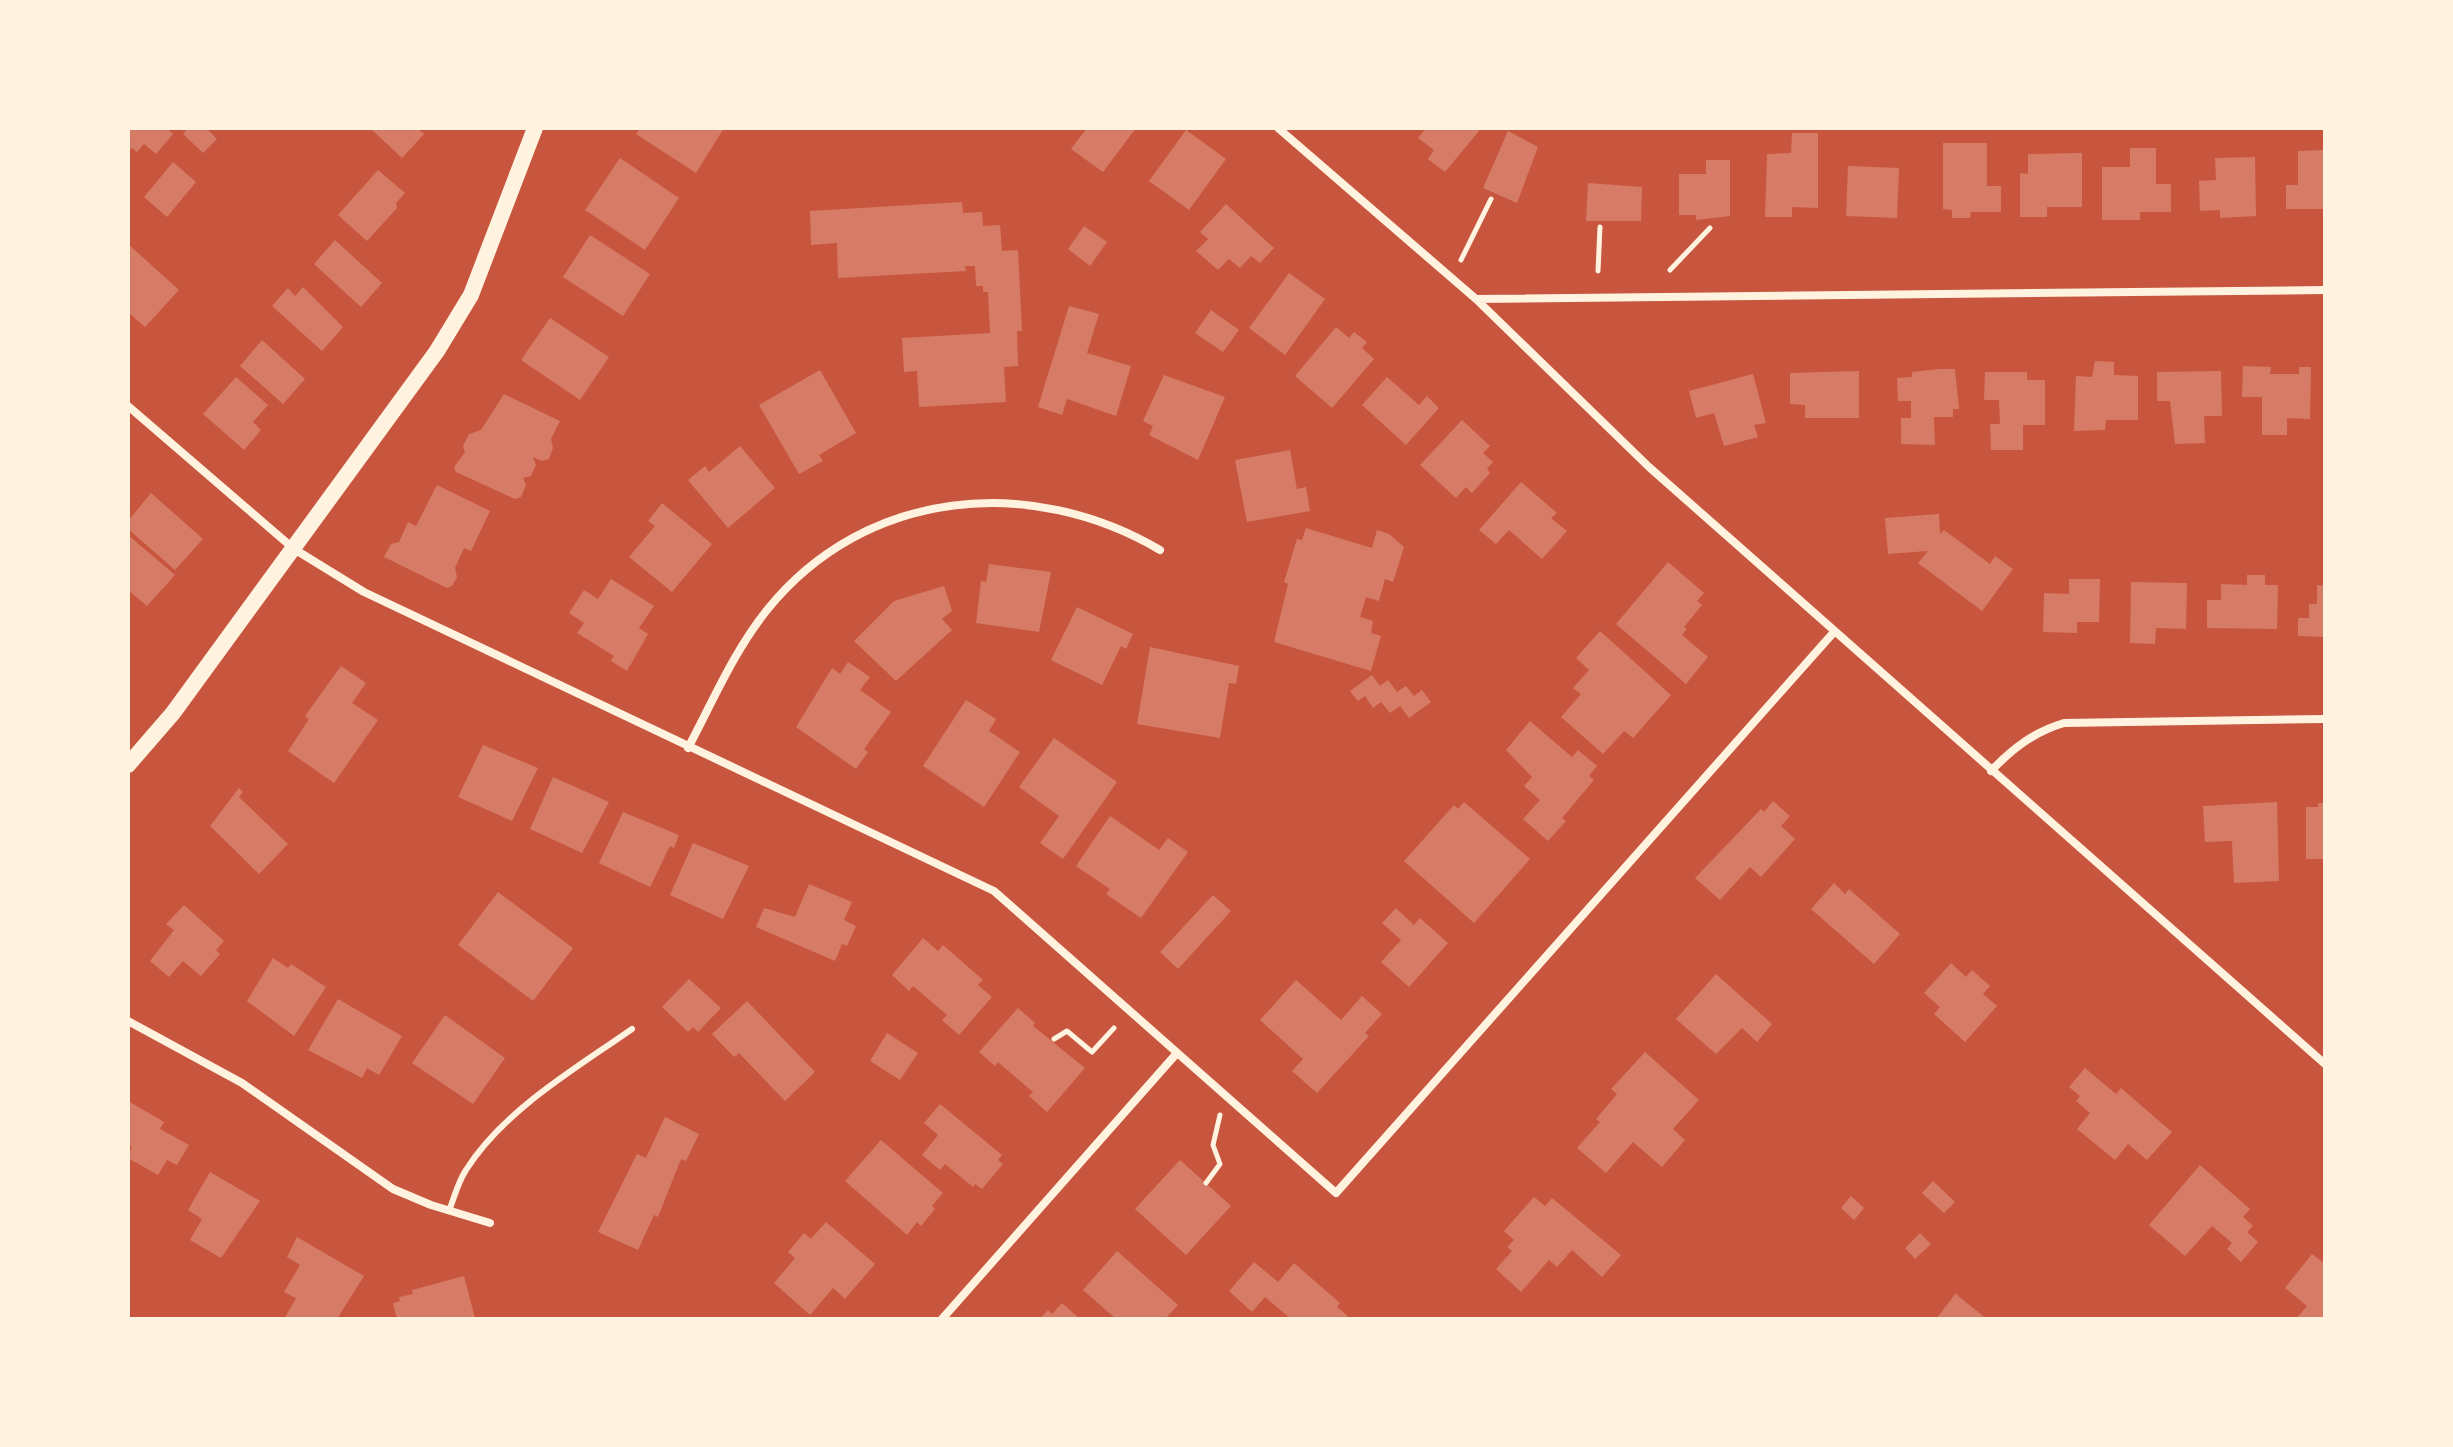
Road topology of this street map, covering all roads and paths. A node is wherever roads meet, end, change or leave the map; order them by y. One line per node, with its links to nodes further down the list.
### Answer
1 (535, 128): 12 (main road)
2 (1278, 128): 10 (street)
3 (1491, 199): 6 (path)
4 (1600, 227): 8 (path)
5 (1710, 228): 7 (path)
6 (1461, 260)
7 (1670, 270)
8 (1598, 271)
9 (2325, 290): 10 (street)
10 (1476, 299): 14 (street)
11 (128, 406): 12 (street)
12 (294, 549): 16 (street); 17 (main road)
13 (1160, 550): 16 (street)
14 (1834, 632): 18 (street); 25 (street)
15 (2325, 719): 18 (street)
16 (688, 748): 23 (street)
17 (128, 765)
18 (1991, 771): 24 (street)
19 (128, 1021): 27 (street)
20 (1114, 1028): 22 (path)
21 (632, 1029): 27 (lane)
22 (1054, 1039)
23 (1177, 1053): 25 (street); 29 (street)
24 (2325, 1064)
25 (1228, 1097): 26 (path)
26 (1206, 1183)
27 (449, 1211): 28 (street)
28 (490, 1223)
29 (942, 1319)

